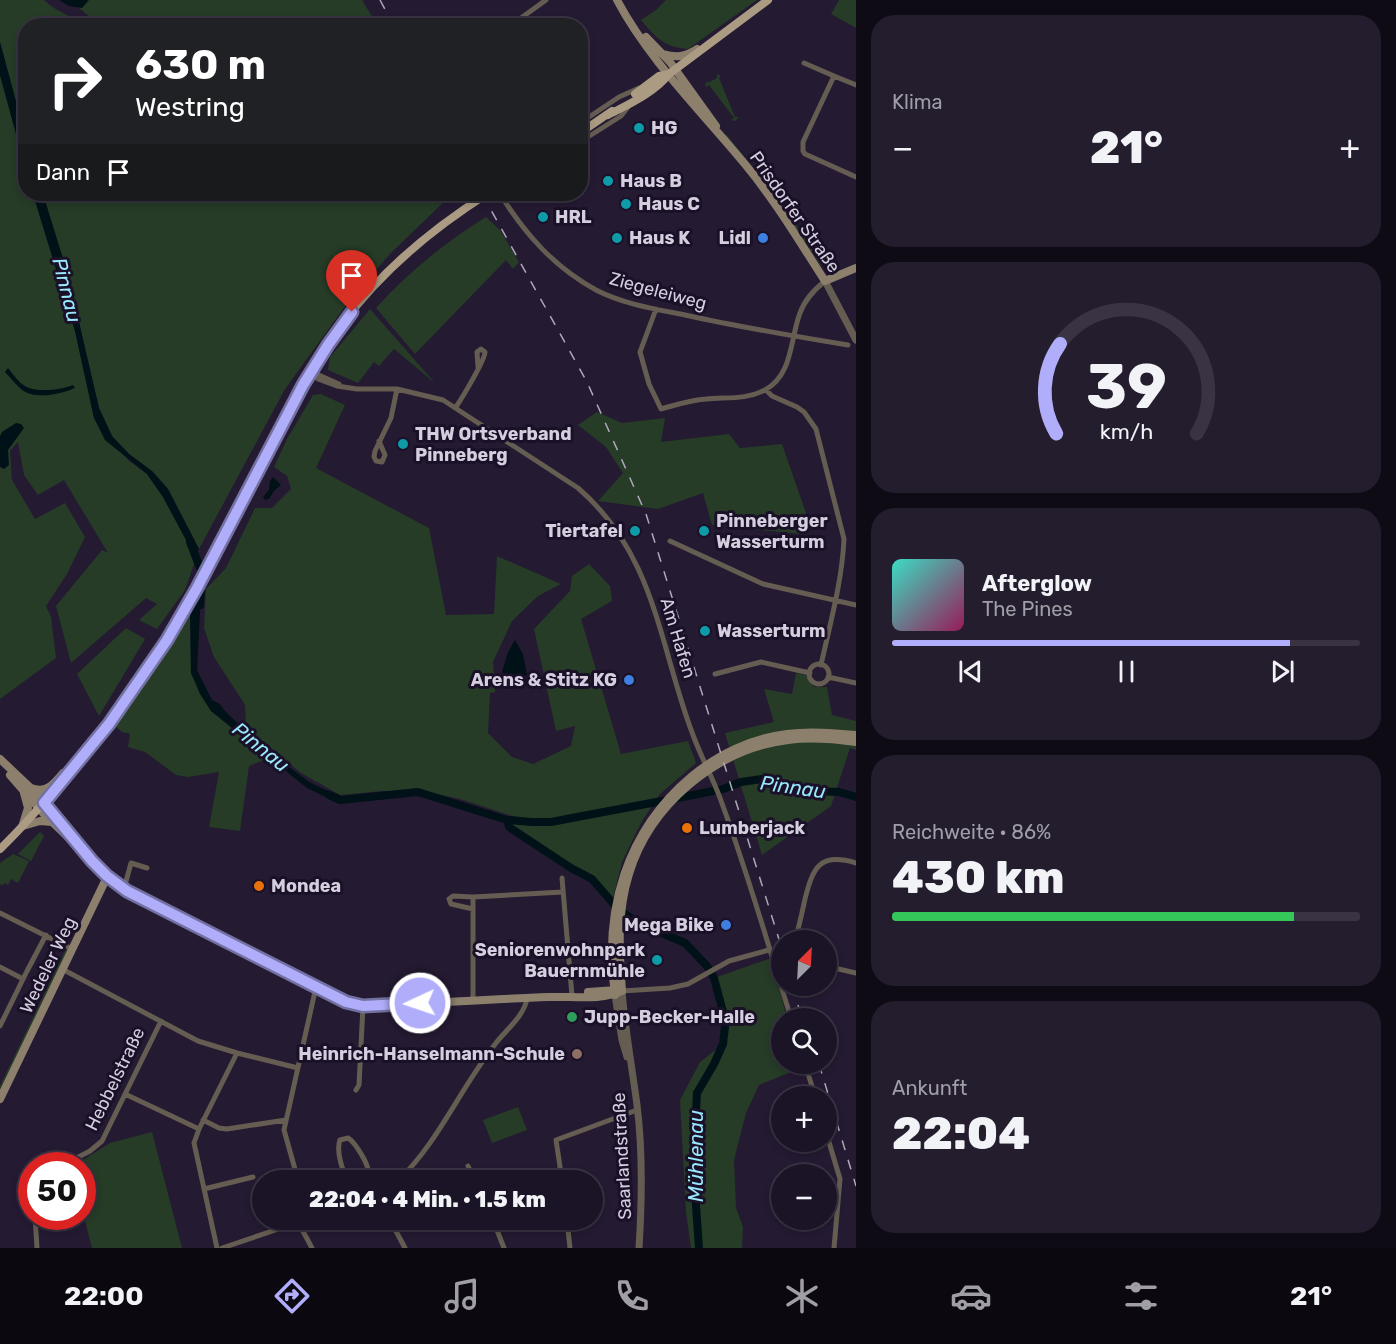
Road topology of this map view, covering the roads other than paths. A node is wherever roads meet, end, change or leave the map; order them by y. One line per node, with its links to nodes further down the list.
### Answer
1 (546, 0): 4 (street)
2 (617, 0): 5 (main road, Prisdorfer Straße)
3 (768, 0): 6 (main road)
4 (521, 18)
5 (630, 22): 7 (main road, Prisdorfer Straße); 9 (main road, Prisdorfer Straße)
6 (719, 38): 7 (main road); 9 (main road)
7 (662, 53): 9 (main road, Prisdorfer Straße)
8 (804, 63): 10 (street)
9 (672, 72): 12 (main road); 14 (main road); 21 (main road, Prisdorfer Straße)
10 (834, 76): 11 (street); 17 (street)
11 (856, 85)
12 (644, 88): 13 (street); 14 (main road)
13 (588, 118)
14 (610, 118): 15 (main road); 16 (street)
15 (588, 129)
16 (588, 136)
17 (856, 177)
18 (476, 201): 27 (main road)
19 (506, 201): 22 (street, Ziegeleiweg)
20 (856, 268): 21 (main road)
21 (825, 281): 23 (street); 24 (street, Prisdorfer Straße)
22 (656, 309): 23 (street, Ziegeleiweg); 29 (street)
23 (794, 336): 25 (street, Ziegeleiweg); 29 (street)
24 (856, 340)
25 (848, 345)
26 (478, 367): 30 (street)
27 (310, 371): 28 (street, Am Hafen); 44 (main road)
28 (397, 389): 30 (street, Am Hafen); 31 (street)
29 (766, 390): 33 (street)
30 (456, 407): 64 (street, Am Hafen)
31 (380, 441)
32 (670, 541): 33 (street)
33 (835, 601): 34 (street); 35 (street)
34 (856, 605)
35 (821, 665): 36 (street); 38 (street)
36 (810, 673): 37 (street); 38 (street)
37 (715, 674)
38 (828, 677): 39 (street)
39 (856, 683)
40 (856, 735): 60 (main road)
41 (856, 742): 60 (main road)
42 (0, 759): 45 (main road)
43 (0, 764): 45 (main road)
44 (72, 769): 45 (main road); 46 (main road)
45 (26, 788): 46 (main road); 48 (main road)
46 (42, 805): 47 (main road); 48 (main road); 49 (main road)
47 (52, 822): 48 (main road); 49 (main road)
48 (21, 827): 50 (main road)
49 (80, 847): 53 (main road)
50 (0, 849)
51 (856, 863): 61 (street)
52 (147, 868): 55 (street)
53 (107, 876): 63 (main road, Wedeler Weg); 70 (main road)
54 (562, 878): 56 (street)
55 (125, 885)
56 (563, 892): 57 (street); 72 (street)
57 (473, 897): 58 (street); 58 (street)
58 (473, 909): 74 (street)
59 (0, 913): 62 (street)
60 (617, 921): 71 (main road)
61 (798, 930)
62 (46, 935): 63 (street); 69 (street)
63 (72, 949): 66 (main road, Wedeler Weg)
64 (770, 950): 71 (street); 76 (street, Am Hafen)
65 (0, 966): 69 (street)
66 (62, 969): 77 (street); 83 (main road, Wedeler Weg)
67 (837, 969): 68 (street)
68 (856, 973)
69 (26, 974): 78 (street)
70 (316, 987): 75 (main road); 80 (street)
71 (617, 992): 72 (main road); 84 (street, Saarlandstraße)
72 (572, 996): 73 (main road)
73 (527, 998): 74 (main road); 94 (street)
74 (474, 1001): 75 (main road)
75 (363, 1006): 81 (street)
76 (788, 1008)
77 (161, 1021): 79 (street); 82 (street, Hebbelstraße)
78 (1, 1022)
79 (237, 1053): 80 (street); 85 (street)
80 (298, 1068): 86 (street)
81 (356, 1090)
82 (125, 1094): 87 (street); 88 (street, Hebbelstraße)
83 (0, 1099)
84 (637, 1110): 96 (street); 112 (street, Saarlandstraße)
85 (203, 1120): 86 (street); 87 (street)
86 (286, 1120): 91 (street)
87 (199, 1129): 98 (street)
88 (88, 1152)
89 (832, 1152): 113 (street)
90 (468, 1166): 95 (street)
91 (295, 1170)
92 (344, 1170): 93 (street)
93 (368, 1170)
94 (407, 1170)
95 (470, 1170)
96 (560, 1170)
97 (252, 1177): 98 (street)
98 (204, 1189): 106 (street)
99 (36, 1230): 105 (street)
100 (275, 1230): 107 (street)
101 (302, 1230): 108 (street)
102 (395, 1230): 109 (street)
103 (497, 1230): 110 (street)
104 (568, 1230): 111 (street)
105 (37, 1248)
106 (217, 1248)
107 (222, 1248)
108 (312, 1248)
109 (405, 1248)
110 (504, 1248)
111 (570, 1248)
112 (639, 1248)
113 (834, 1248)

